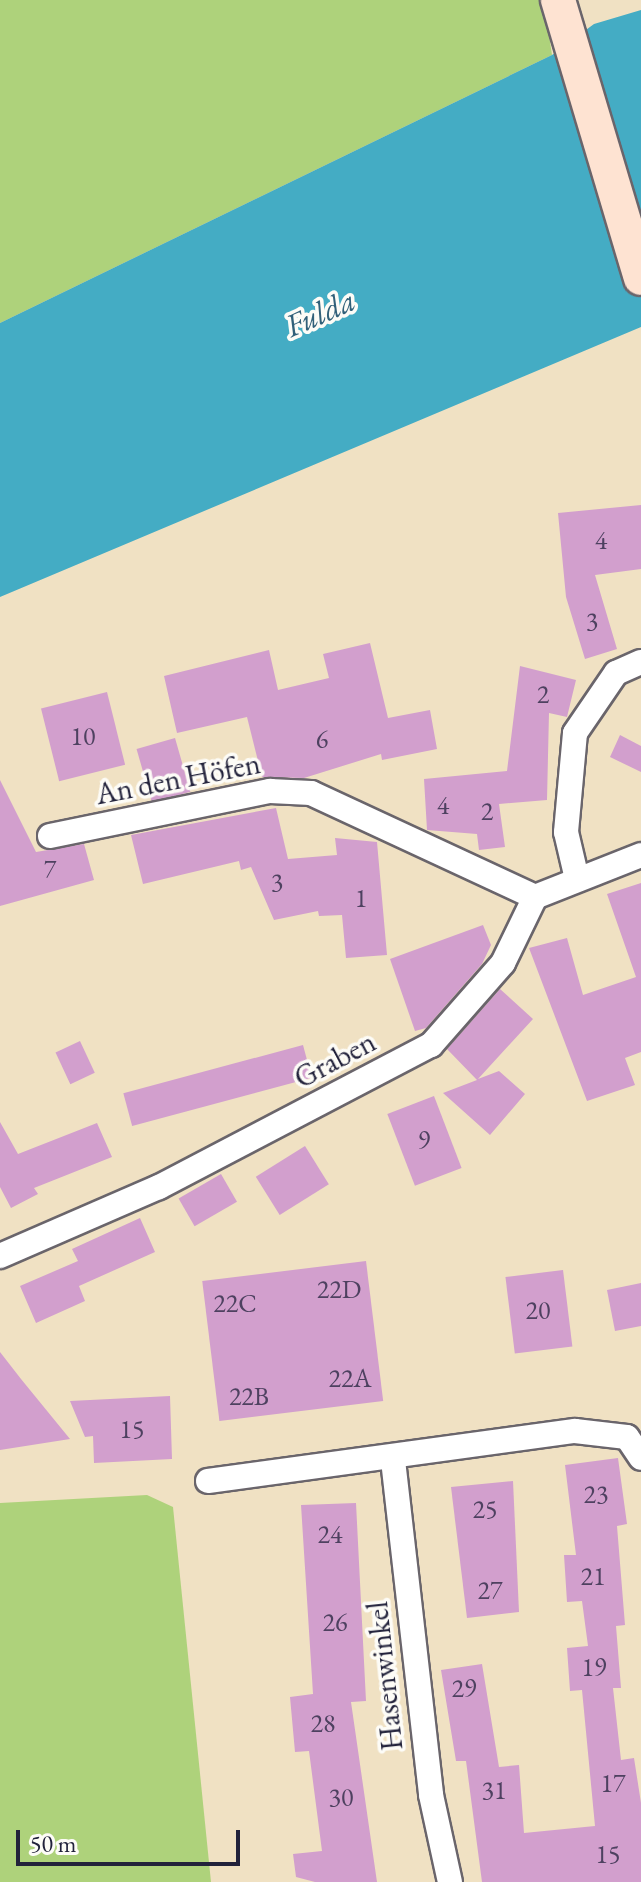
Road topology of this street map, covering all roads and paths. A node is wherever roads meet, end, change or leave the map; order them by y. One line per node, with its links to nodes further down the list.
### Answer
1 (558, 0): 2 (street)
2 (641, 278)
3 (641, 662): 6 (street)
4 (50, 836): 7 (street, An den Höfen)
5 (641, 855): 6 (street)
6 (577, 879): 7 (street)
7 (535, 897): 8 (street, Graben)
8 (0, 1256)
9 (641, 1458): 10 (street)
10 (393, 1460): 11 (street); 12 (street, Hasenwinkel)
11 (208, 1481)
12 (450, 1882)

